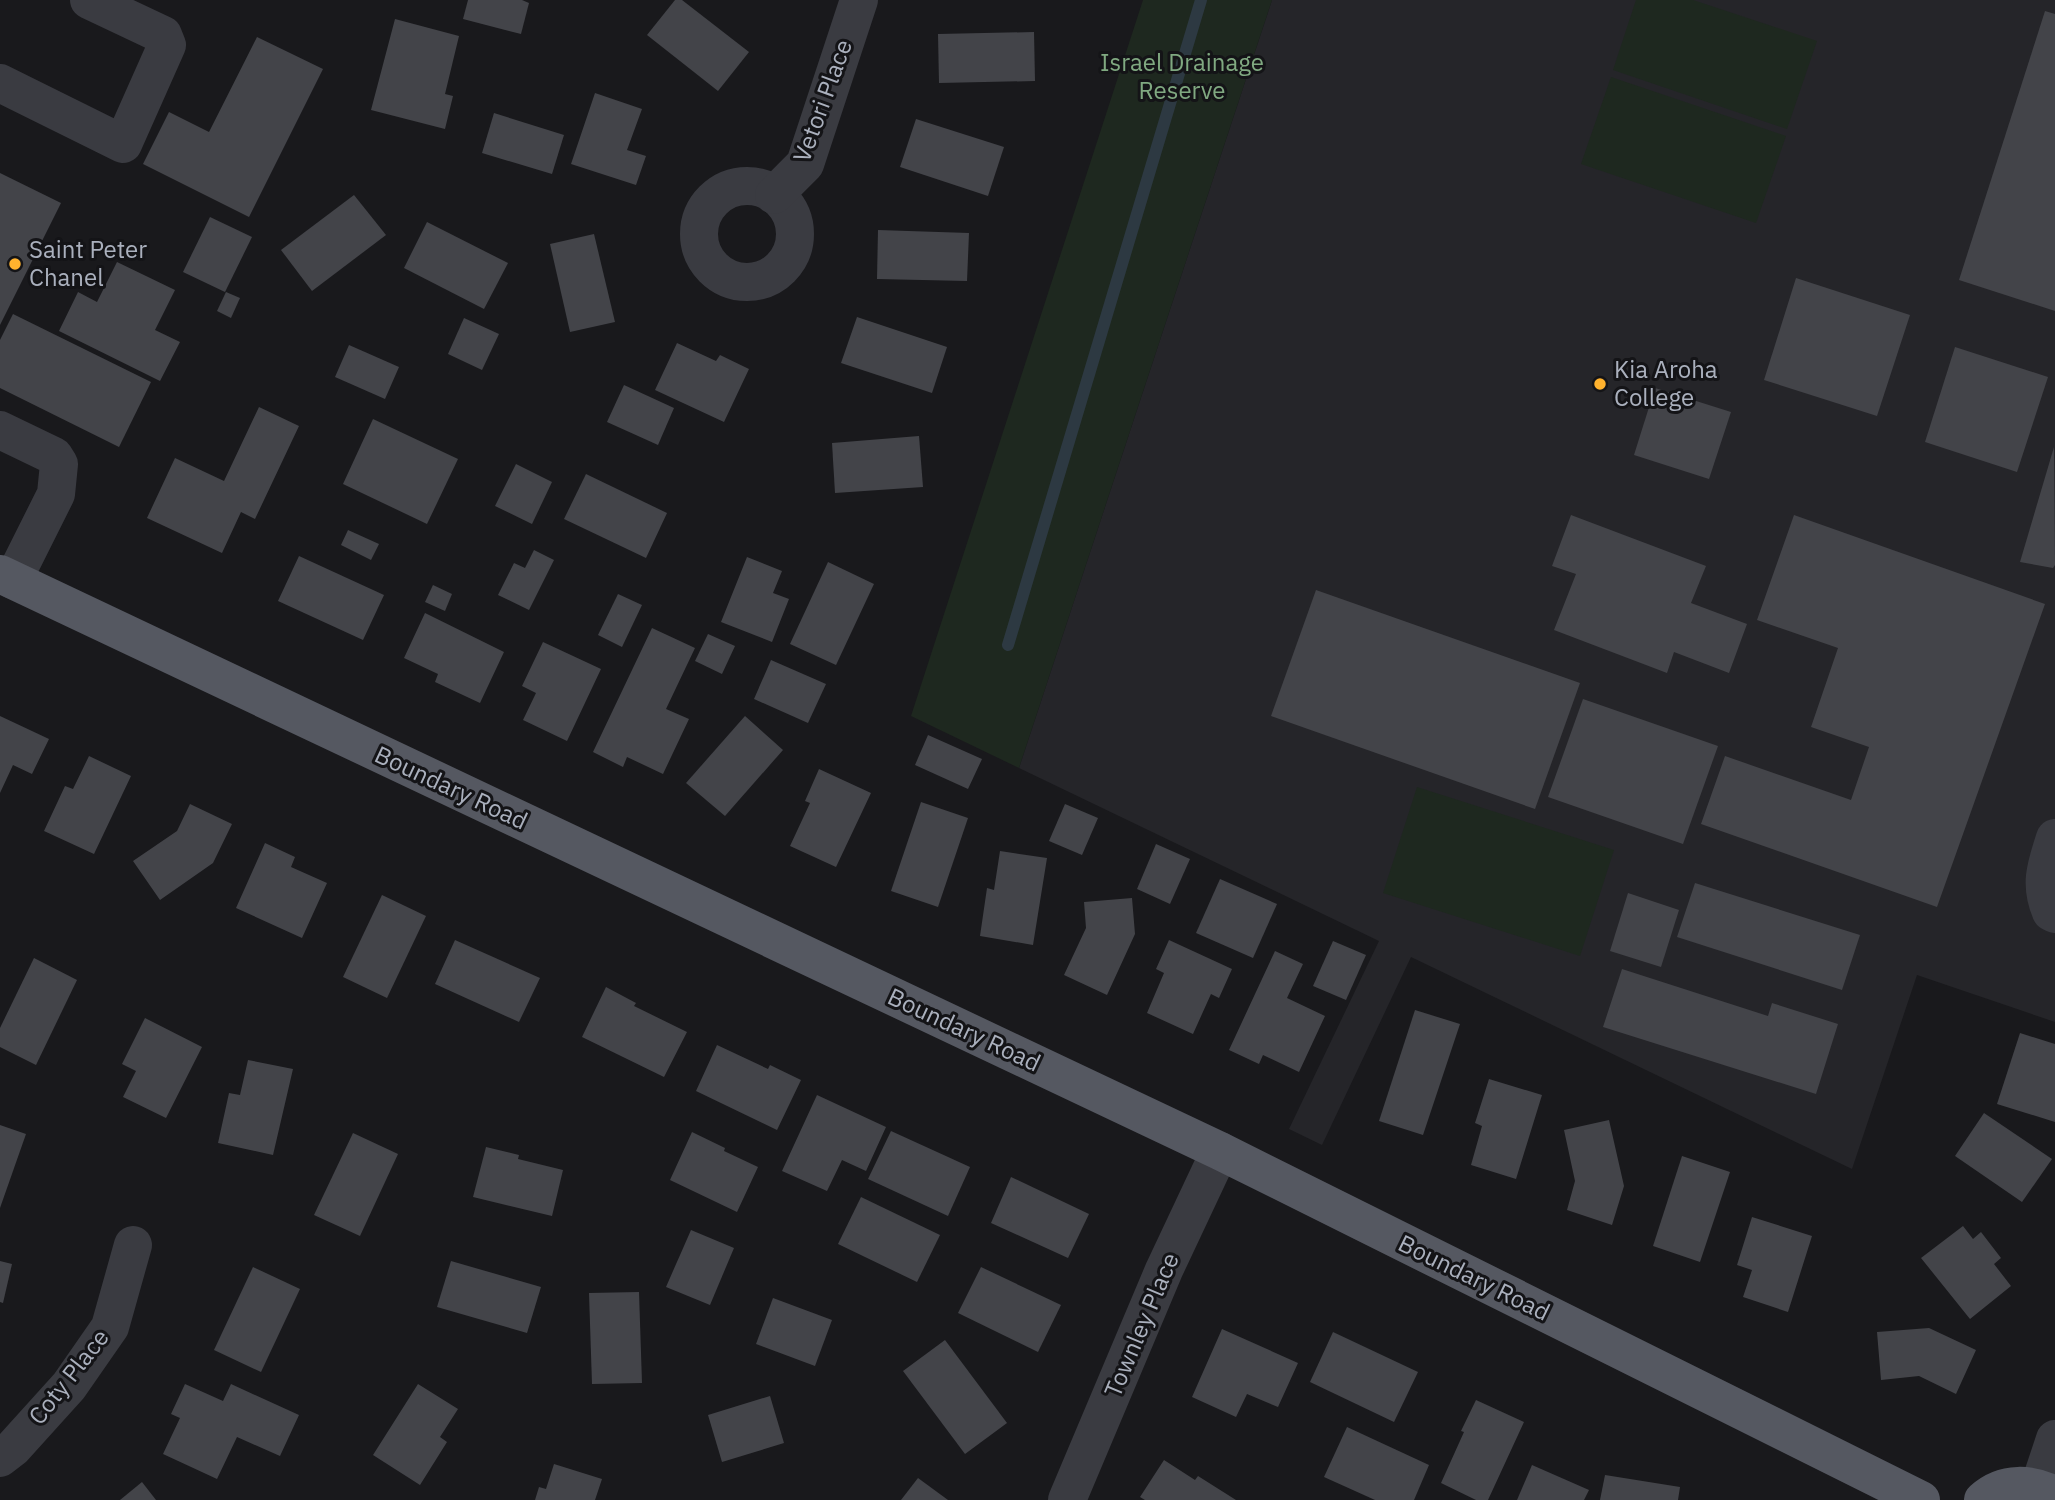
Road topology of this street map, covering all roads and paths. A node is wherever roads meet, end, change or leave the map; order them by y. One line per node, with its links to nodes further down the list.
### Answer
1 (89, 0): 3 (street)
2 (859, 0): 4 (street, Vetori Place)
3 (0, 83)
4 (774, 195)
5 (0, 430): 6 (street)
6 (6, 577): 9 (main road, Boundary Road)
7 (2055, 838): 8 (street)
8 (2055, 914)
9 (1220, 1151): 14 (street, Townley Place); 15 (main road, Boundary Road)
10 (133, 1245): 12 (street, Coty Place)
11 (2055, 1439): 13 (street)
12 (0, 1458)
13 (2047, 1491): 16 (main road)
14 (1067, 1500)
15 (1921, 1500)
16 (1983, 1500)

